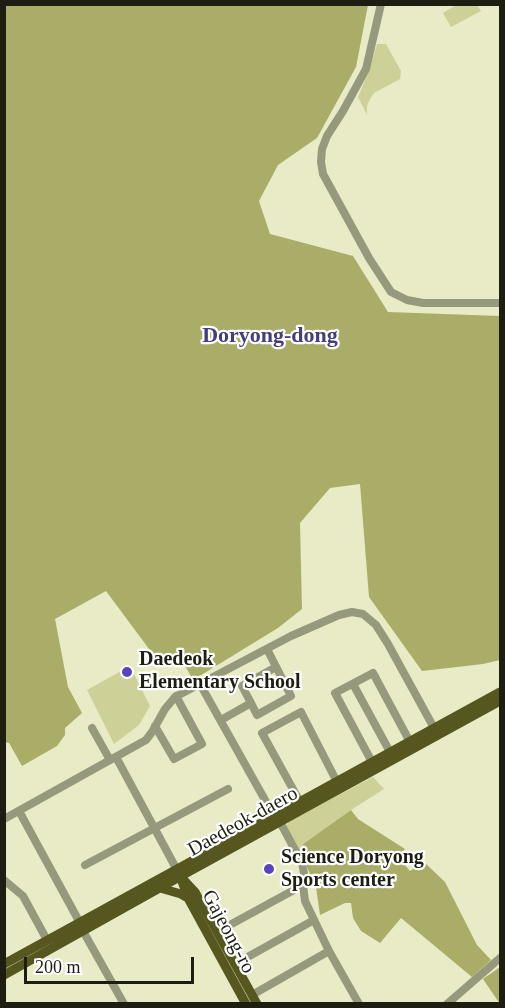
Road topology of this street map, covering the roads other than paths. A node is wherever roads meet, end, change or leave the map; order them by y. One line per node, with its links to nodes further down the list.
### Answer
1 (381, 4): 2 (street)
2 (501, 303)
3 (267, 649): 4 (street); 5 (street); 14 (street)
4 (276, 667): 10 (street); 10 (street)
5 (200, 684): 8 (street); 11 (street)
6 (353, 684): 15 (street); 16 (street); 18 (street)
7 (501, 692): 14 (main road, Daedeok-daero)
8 (176, 696): 12 (street); 12 (street)
9 (501, 702): 24 (main road, Daedeok-daero)
10 (251, 703): 11 (street)
11 (220, 720): 24 (street)
12 (155, 726): 17 (street)
13 (92, 728): 17 (street)
14 (434, 728): 15 (main road, Daedeok-daero)
15 (410, 742): 16 (main road, Daedeok-daero)
16 (390, 752): 18 (main road, Daedeok-daero)
17 (113, 759): 22 (street); 25 (street)
18 (372, 762): 19 (main road, Daedeok-daero)
19 (337, 782): 21 (main road, Daedeok-daero); 21 (street)
20 (228, 789): 25 (street)
21 (300, 802): 24 (main road, Daedeok-daero)
22 (18, 811): 23 (street); 33 (street)
23 (4, 819)
24 (277, 819): 27 (main road, Daedeok-daero); 29 (street)
25 (154, 827): 26 (street); 27 (street)
26 (85, 865)
27 (179, 873): 30 (main road, Daedeok-daero); 31 (main road, Gajeong-ro); 33 (main road, Daedeok-daero); 34 (main road, Gajeong-ro)
28 (4, 880): 35 (street)
29 (303, 885): 32 (street); 34 (street, Gajeong-ro)
30 (160, 888): 31 (main road); 33 (main road, Daedeok-daero)
31 (188, 898): 41 (main road, Gajeong-ro)
32 (314, 920): 36 (street); 39 (street, Gajeong-ro)
33 (81, 927): 35 (main road, Daedeok-daero); 40 (main road, Daedeok-daero); 42 (street)
34 (217, 932): 39 (main road, Gajeong-ro)
35 (47, 940): 38 (main road, Daedeok-daero)
36 (329, 951): 41 (street, Gajeong-ro); 43 (street)
37 (501, 958): 44 (street)
38 (4, 964)
39 (235, 964): 41 (main road, Gajeong-ro)
40 (4, 975)
41 (249, 1002)
42 (124, 1004)
43 (359, 1004)
44 (447, 1004)

